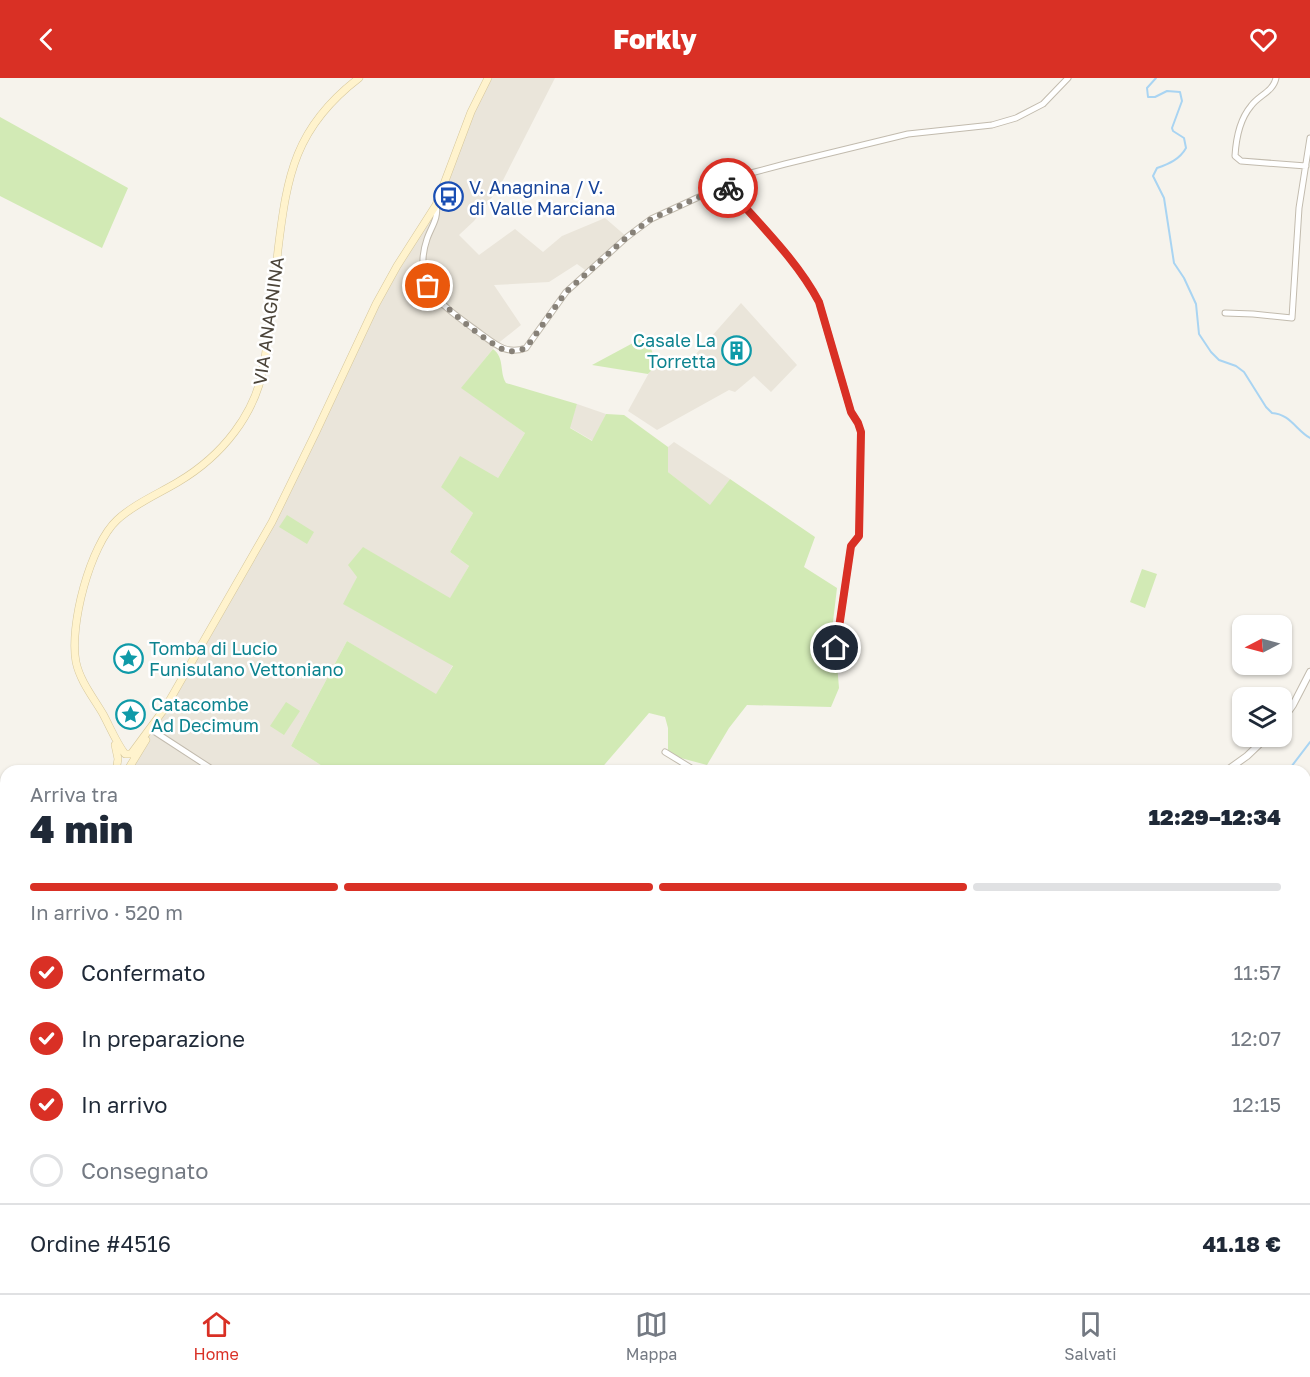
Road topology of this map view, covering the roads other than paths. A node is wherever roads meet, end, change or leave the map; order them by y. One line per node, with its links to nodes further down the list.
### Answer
1 (359, 78): 14 (main road, VIA ANAGNINA)
2 (488, 78): 8 (main road, VIA ANAGNINA)
3 (1068, 78): 7 (street)
4 (1276, 78): 6 (street)
5 (1310, 138): 6 (street)
6 (1306, 166): 9 (street)
7 (725, 185): 8 (street); 10 (street)
8 (436, 205): 13 (main road, VIA ANAGNINA)
9 (1225, 314)
10 (836, 648)
11 (1310, 672): 12 (street)
12 (1292, 706)
13 (165, 708): 14 (main road, VIA ANAGNINA); 15 (main road, VIA ANAGNINA)
14 (107, 723): 18 (main road, VIA ANAGNINA)
15 (152, 730): 19 (main road, VIA ANAGNINA); 20 (street)
16 (1255, 747): 22 (street)
17 (665, 752): 21 (street)
18 (117, 765)
19 (131, 765)
20 (206, 765)
21 (686, 765)
22 (1233, 765)

